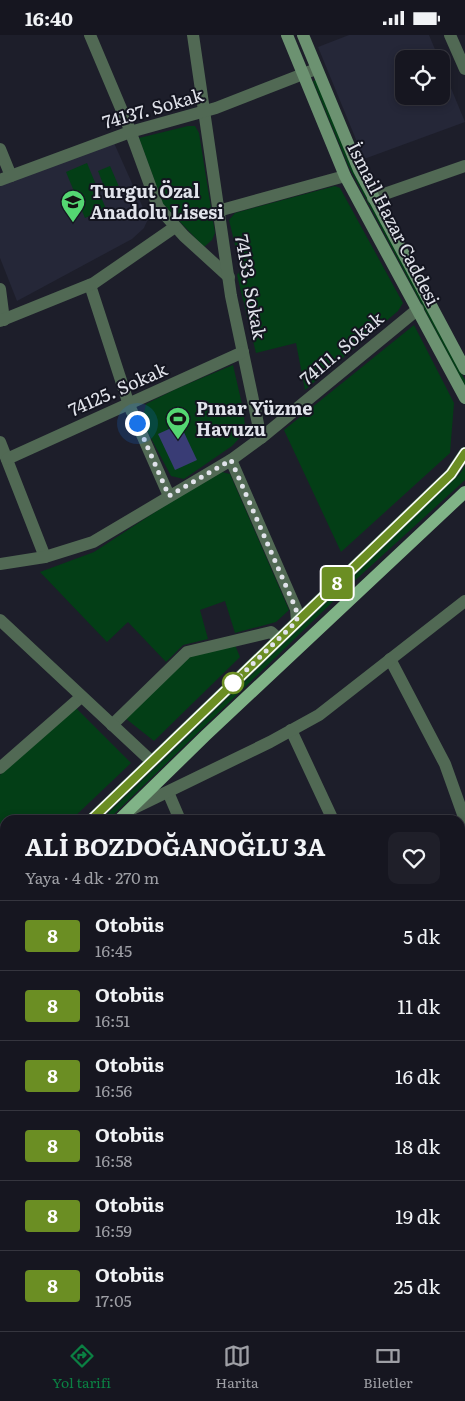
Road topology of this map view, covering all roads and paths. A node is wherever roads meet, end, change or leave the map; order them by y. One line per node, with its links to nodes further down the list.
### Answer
1 (90, 35): 11 (street)
2 (193, 35): 10 (street, 74133. Sokak)
3 (287, 35): 9 (main road, İsmail Hazar Caddesi)
4 (303, 35): 7 (main road, İsmail Hazar Caddesi)
5 (450, 35): 6 (street)
6 (462, 55): 8 (street)
7 (316, 69): 9 (street, 74137. Sokak); 16 (main road, İsmail Hazar Caddesi)
8 (465, 69)
9 (304, 74): 10 (street, 74137. Sokak); 14 (main road, İsmail Hazar Caddesi)
10 (204, 112): 11 (street, 74137. Sokak); 17 (street, 74133. Sokak)
11 (130, 132): 15 (street, 74137. Sokak); 18 (street)
12 (0, 149): 15 (street)
13 (465, 166): 16 (street)
14 (345, 176): 17 (street); 22 (main road, İsmail Hazar Caddesi)
15 (6, 178)
16 (373, 198): 25 (main road, İsmail Hazar Caddesi)
17 (218, 211): 19 (street, 74133. Sokak)
18 (175, 227): 19 (street); 20 (street)
19 (229, 277): 24 (street, 74133. Sokak)
20 (90, 285): 23 (street); 27 (street)
21 (0, 289): 23 (street)
22 (418, 309): 26 (main road, İsmail Hazar Caddesi); 28 (street, 74111. Sokak)
23 (2, 321)
24 (243, 352): 27 (street, 74125. Sokak); 28 (street, 74133. Sokak)
25 (465, 369)
26 (465, 398)
27 (129, 405): 31 (street, 74125. Sokak); 34 (street)
28 (261, 438): 32 (street, 74111. Sokak)
29 (0, 442): 31 (street)
30 (465, 453): 39 (main road)
31 (7, 459): 35 (street)
32 (231, 460): 34 (street, 74111. Sokak); 39 (street)
33 (465, 492): 48 (main road)
34 (169, 496): 35 (street, 74111. Sokak)
35 (45, 557): 36 (street, 74111. Sokak)
36 (0, 564)
37 (465, 601): 41 (street)
38 (0, 619): 42 (street)
39 (297, 621): 40 (main road)
40 (279, 639): 43 (street); 45 (main road)
41 (390, 659): 44 (street); 53 (street)
42 (81, 697): 43 (street); 46 (street)
43 (112, 725): 45 (street)
44 (291, 731): 47 (street); 52 (street)
45 (151, 761): 49 (main road)
46 (0, 768)
47 (168, 792): 48 (street); 51 (street)
48 (129, 810): 50 (main road)
49 (96, 815)
50 (124, 815)
51 (178, 815)
52 (331, 815)
53 (463, 815)

